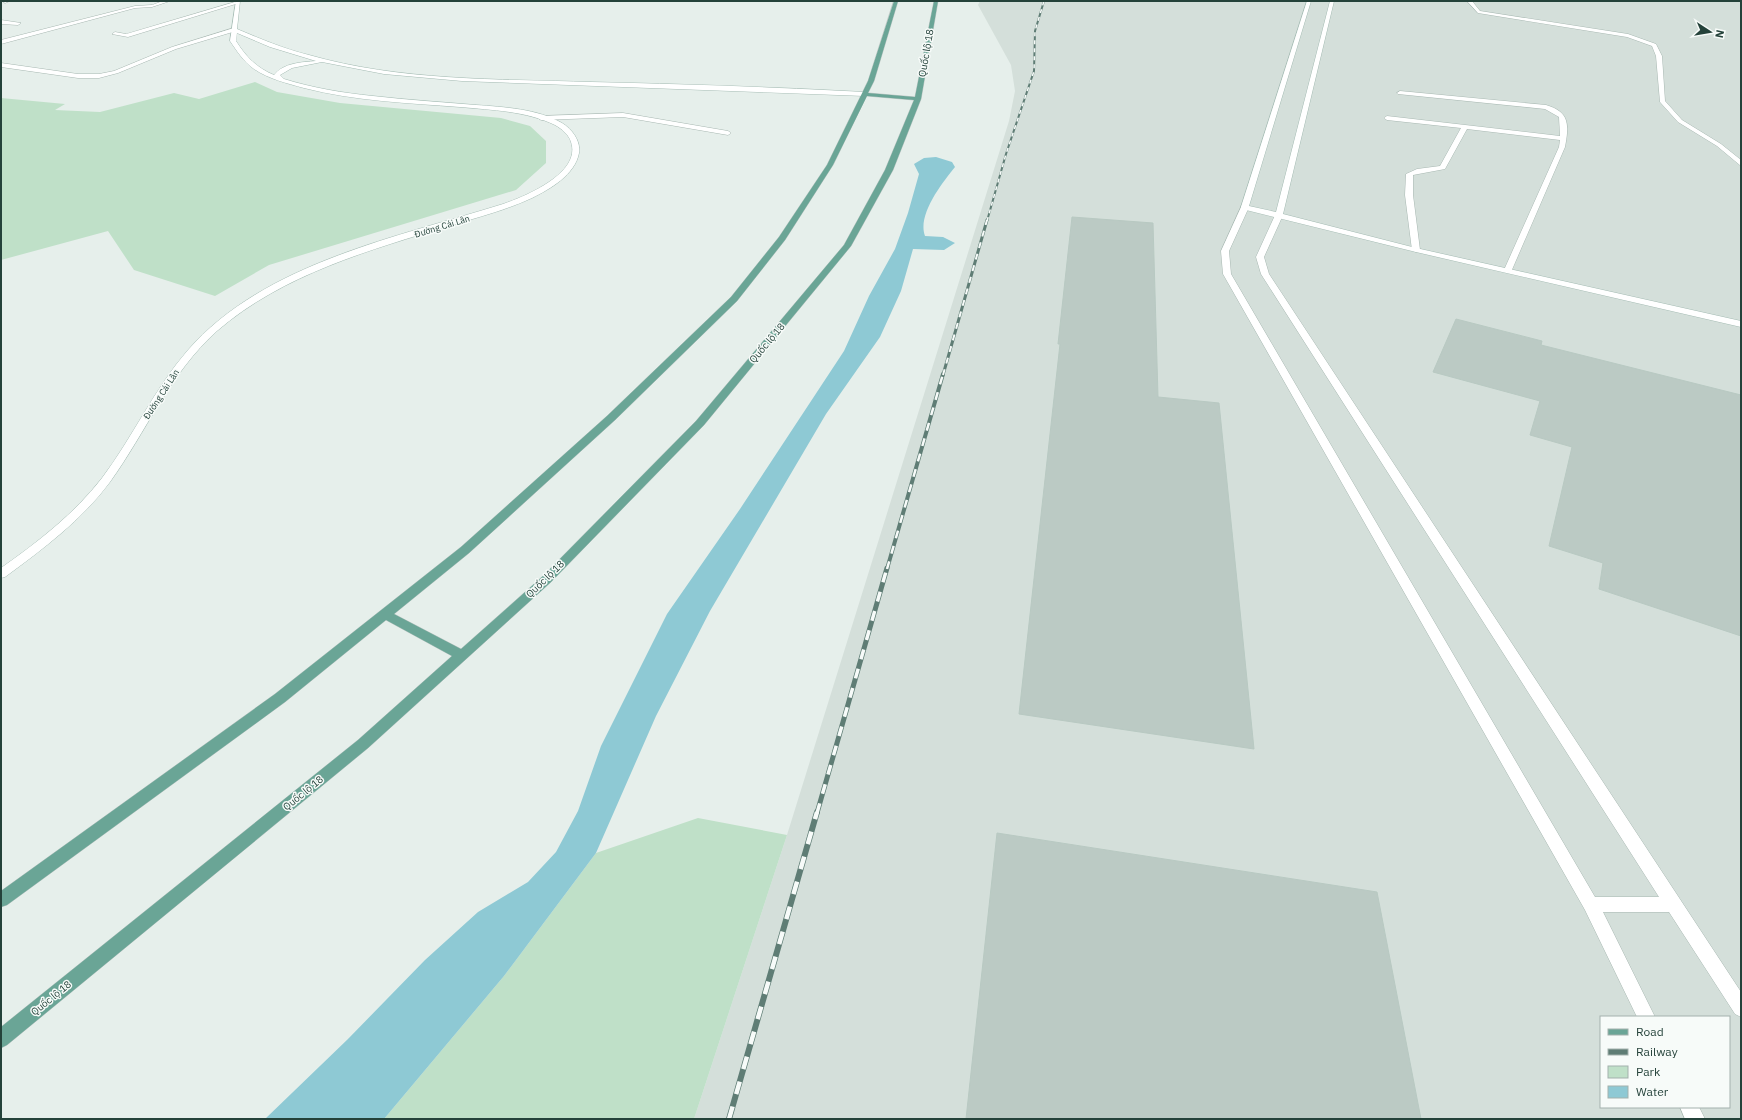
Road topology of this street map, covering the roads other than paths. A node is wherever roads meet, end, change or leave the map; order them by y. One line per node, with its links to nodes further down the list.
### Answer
1 (168, 1): 12 (main road)
2 (896, 1): 17 (main road)
3 (936, 1): 18 (main road, Quốc lộ 18)
4 (1310, 1): 25 (main road)
5 (1332, 1): 26 (main road)
6 (1469, 1): 24 (main road)
7 (237, 2): 10 (main road, Đường Cái Lân); 11 (main road)
8 (1, 22): 9 (main road)
9 (18, 23)
10 (234, 30): 13 (main road); 14 (main road); 15 (main road, Đường Cái Lân)
11 (115, 34)
12 (1, 42)
13 (341, 63): 15 (main road); 17 (main road)
14 (1, 65)
15 (283, 81): 19 (main road, Đường Cái Lân)
16 (1400, 93): 23 (main road)
17 (865, 94): 18 (main road); 31 (main road)
18 (918, 99): 32 (main road, Quốc lộ 18)
19 (541, 118): 22 (main road); 30 (main road, Đường Cái Lân)
20 (1387, 118): 21 (main road)
21 (1465, 126): 23 (main road); 27 (main road)
22 (728, 133)
23 (1563, 138): 28 (main road)
24 (1741, 164)
25 (1245, 207): 26 (main road); 35 (main road)
26 (1279, 214): 27 (main road); 34 (main road)
27 (1416, 250): 28 (main road)
28 (1508, 270): 29 (main road)
29 (1741, 324)
30 (1, 574)
31 (384, 614): 32 (main road); 33 (main road)
32 (461, 655): 38 (main road, Quốc lộ 18)
33 (1, 900)
34 (1675, 904): 35 (main road); 36 (main road)
35 (1591, 905): 37 (main road)
36 (1741, 1008)
37 (1646, 1016)
38 (1, 1039)
39 (1690, 1108): 40 (main road)
40 (1695, 1119)

